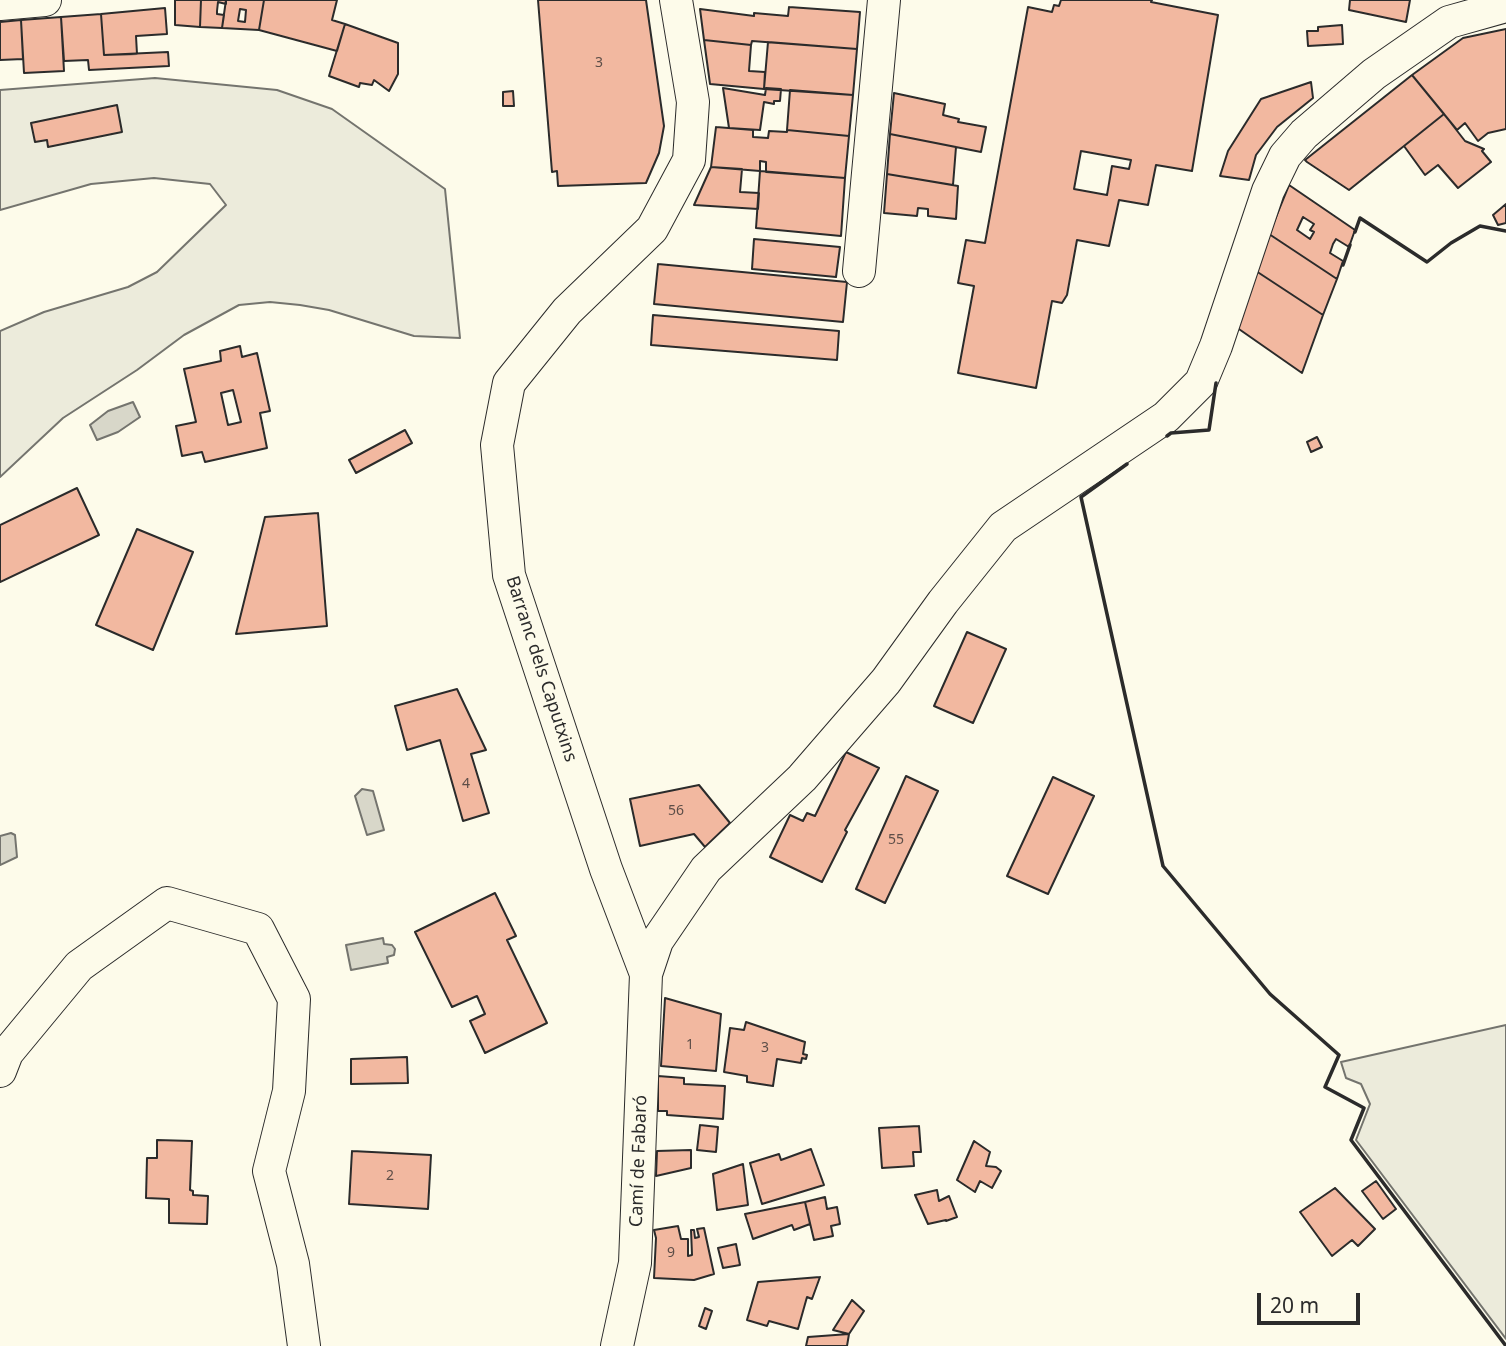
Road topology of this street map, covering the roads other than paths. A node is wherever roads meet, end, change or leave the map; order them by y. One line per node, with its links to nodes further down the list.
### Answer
1 (46, 0): 4 (street)
2 (676, 0): 7 (street, Barranc dels Caputxins)
3 (884, 0): 6 (street)
4 (0, 4)
5 (1506, 6): 7 (street)
6 (859, 271)
7 (646, 974): 10 (street, Camí de Fabaró)
8 (0, 1071): 9 (street)
9 (304, 1346)
10 (617, 1346)

